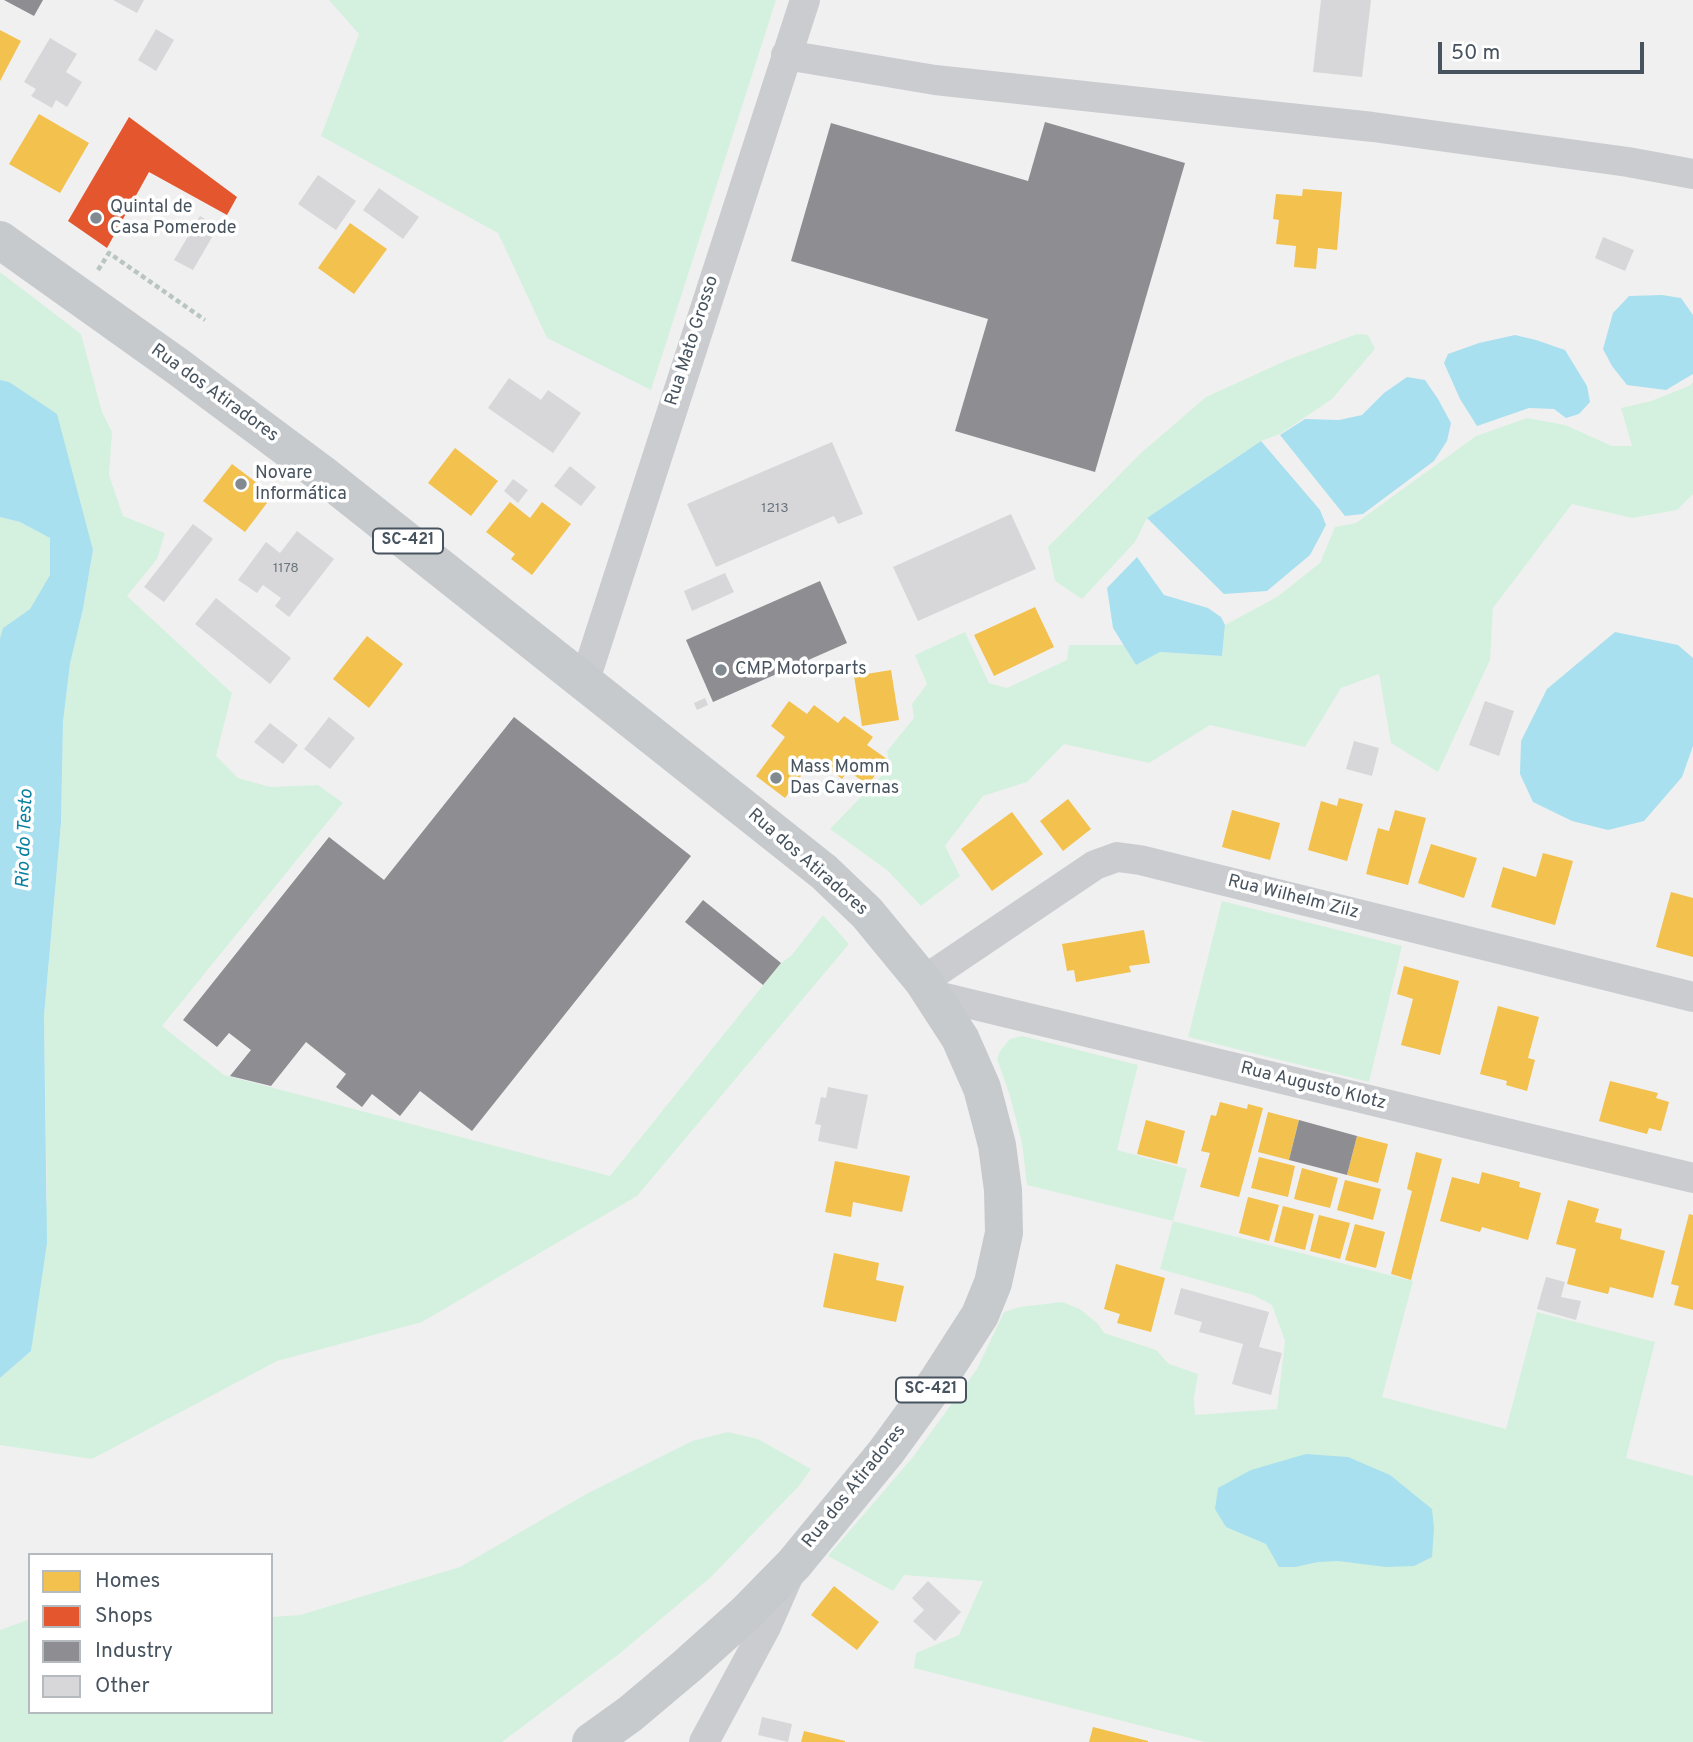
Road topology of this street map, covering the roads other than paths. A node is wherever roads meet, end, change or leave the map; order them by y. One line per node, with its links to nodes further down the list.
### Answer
1 (805, 0): 2 (street, Rua Mato Grosso)
2 (786, 55): 3 (street); 5 (street, Rua Mato Grosso)
3 (1693, 174)
4 (0, 240): 5 (main road, Rua dos Atiradores / SC-421)
5 (584, 682): 6 (main road, Rua dos Atiradores / SC-421)
6 (928, 988): 7 (street, Rua Wilhelm Zilz); 8 (street, Rua Augusto Klotz); 9 (main road, Rua dos Atiradores / SC-421)
7 (1693, 997)
8 (1693, 1178)
9 (794, 1564): 10 (main road, Rua dos Atiradores / SC-421); 11 (street)
10 (591, 1742)
11 (704, 1742)

